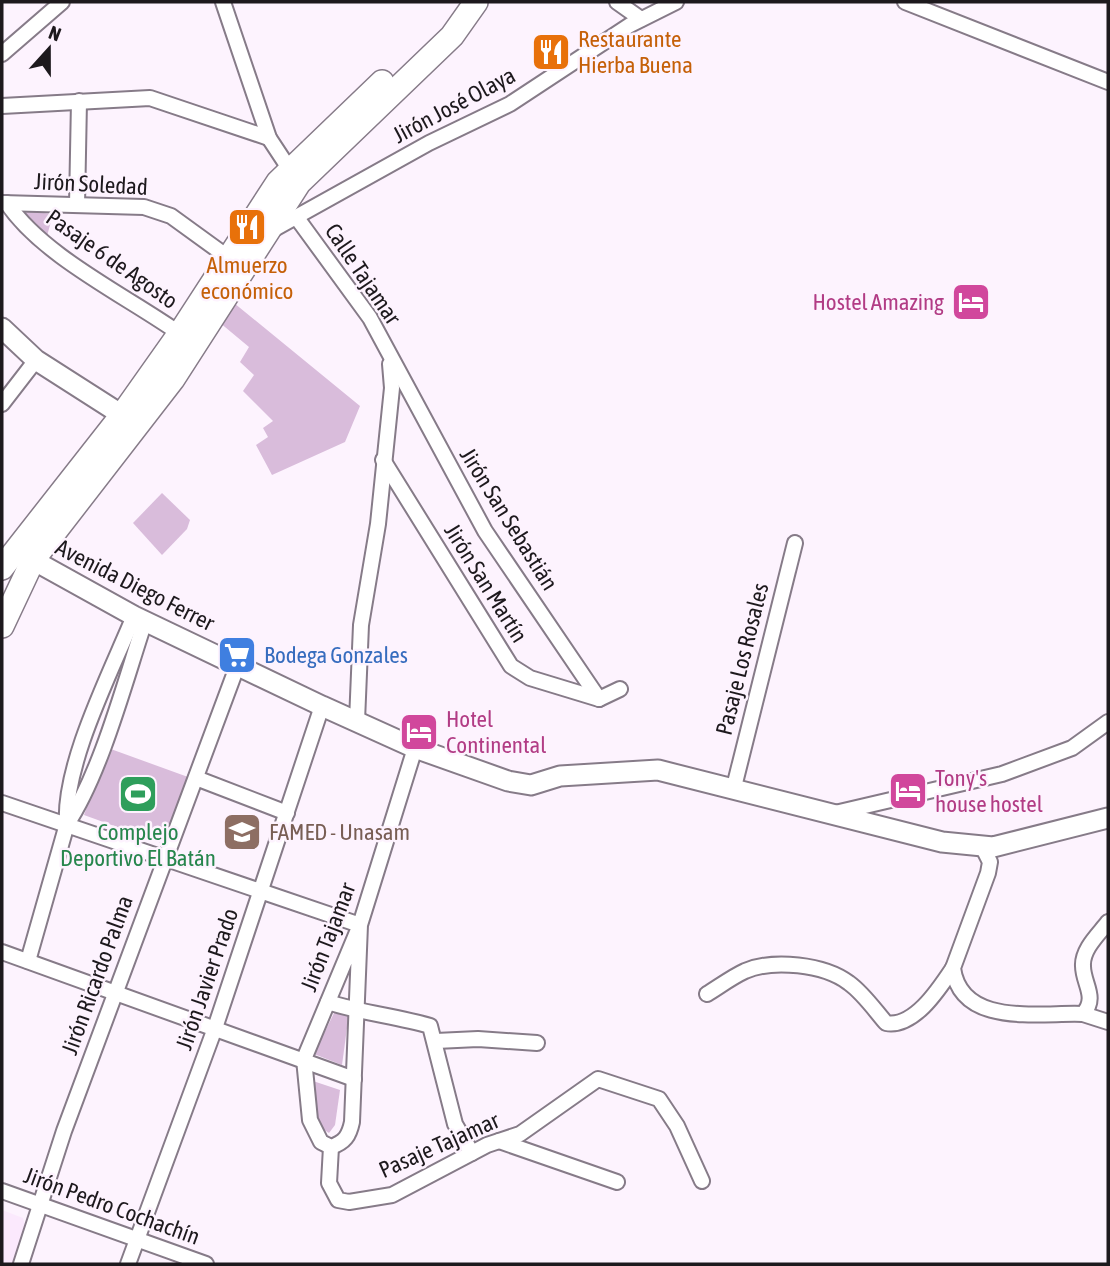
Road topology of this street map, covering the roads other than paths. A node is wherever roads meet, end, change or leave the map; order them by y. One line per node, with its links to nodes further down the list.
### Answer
1 (62, 2): 9 (street)
2 (223, 2): 14 (street)
3 (458, 2): 10 (main road)
4 (475, 2): 10 (main road)
5 (617, 2): 8 (street)
6 (676, 2): 8 (street, Jirón José Olaya)
7 (905, 2): 11 (street)
8 (641, 19): 18 (street, Jirón José Olaya)
9 (2, 54)
10 (417, 59): 15 (main road)
11 (1108, 82)
12 (79, 101): 13 (street); 14 (street); 17 (street)
13 (2, 106)
14 (269, 138): 15 (street)
15 (294, 176): 19 (main road)
16 (4, 203): 17 (street, Jirón Soledad); 22 (street, Pasaje 6 de Agosto)
17 (77, 205): 20 (street, Jirón Soledad)
18 (298, 218): 19 (street, Jirón José Olaya); 23 (street, Calle Tajamar)
19 (258, 231): 20 (main road)
20 (236, 263): 22 (main road)
21 (2, 328): 24 (street)
22 (188, 339): 26 (main road)
23 (389, 356): 27 (street); 34 (street, Jirón San Sebastián)
24 (36, 360): 25 (street); 26 (street)
25 (2, 404)
26 (129, 422): 29 (main road)
27 (383, 460): 34 (street, Jirón San Martín); 36 (street)
28 (795, 543): 40 (street, Pasaje Los Rosales)
29 (12, 558): 30 (street, Avenida Diego Ferrer); 31 (main road)
30 (140, 618): 32 (street, Avenida Diego Ferrer); 45 (street)
31 (2, 626)
32 (238, 664): 35 (street, Avenida Diego Ferrer); 39 (street, Jirón Ricardo Palma)
33 (620, 689): 34 (street)
34 (599, 699)
35 (322, 706): 36 (street, Avenida Diego Ferrer); 42 (street, Jirón Javier Prado)
36 (357, 721): 38 (street, Avenida Diego Ferrer)
37 (1108, 722): 43 (street)
38 (415, 748): 40 (street, Avenida Diego Ferrer); 50 (street, Jirón Tajamar)
39 (196, 778): 42 (street); 47 (street, Jirón Ricardo Palma)
40 (734, 787): 43 (street, Avenida Diego Ferrer)
41 (2, 803): 45 (street)
42 (287, 813): 48 (street, Jirón Javier Prado)
43 (833, 814): 46 (street, Avenida Diego Ferrer)
44 (1108, 818): 46 (street, Avenida Diego Ferrer)
45 (67, 824): 47 (street); 52 (street)
46 (982, 846): 53 (street)
47 (165, 857): 48 (street); 54 (street, Jirón Ricardo Palma)
48 (261, 892): 50 (street); 60 (street, Jirón Javier Prado)
49 (1108, 922): 58 (street)
50 (360, 925): 56 (street, Jirón Tajamar); 57 (street)
51 (2, 952): 52 (street)
52 (28, 961): 54 (street)
53 (953, 968): 55 (street); 58 (street)
54 (116, 991): 60 (street); 71 (street, Jirón Ricardo Palma)
55 (708, 994)
56 (328, 1002): 57 (street); 63 (street, Jirón Tajamar)
57 (358, 1012): 61 (street); 64 (street)
58 (1083, 1014): 59 (street)
59 (1108, 1022)
60 (215, 1027): 63 (street); 72 (street, Jirón Javier Prado)
61 (436, 1041): 62 (street); 67 (street)
62 (537, 1043)
63 (304, 1059): 64 (street); 66 (street, Jirón Tajamar)
64 (354, 1079): 66 (street)
65 (499, 1141): 67 (street, Pasaje Tajamar); 68 (street, Pasaje Tajamar); 69 (street)
66 (326, 1144): 67 (street, Pasaje Tajamar)
67 (472, 1153)
68 (702, 1181)
69 (617, 1182)
70 (2, 1191): 71 (street, Jirón Pedro Cochachín)
71 (42, 1206): 72 (street, Jirón Pedro Cochachín); 73 (street, Jirón Ricardo Palma)
72 (138, 1241): 74 (street, Jirón Javier Prado); 75 (street, Jirón Pedro Cochachín)
73 (21, 1264)
74 (128, 1264)
75 (206, 1264)

